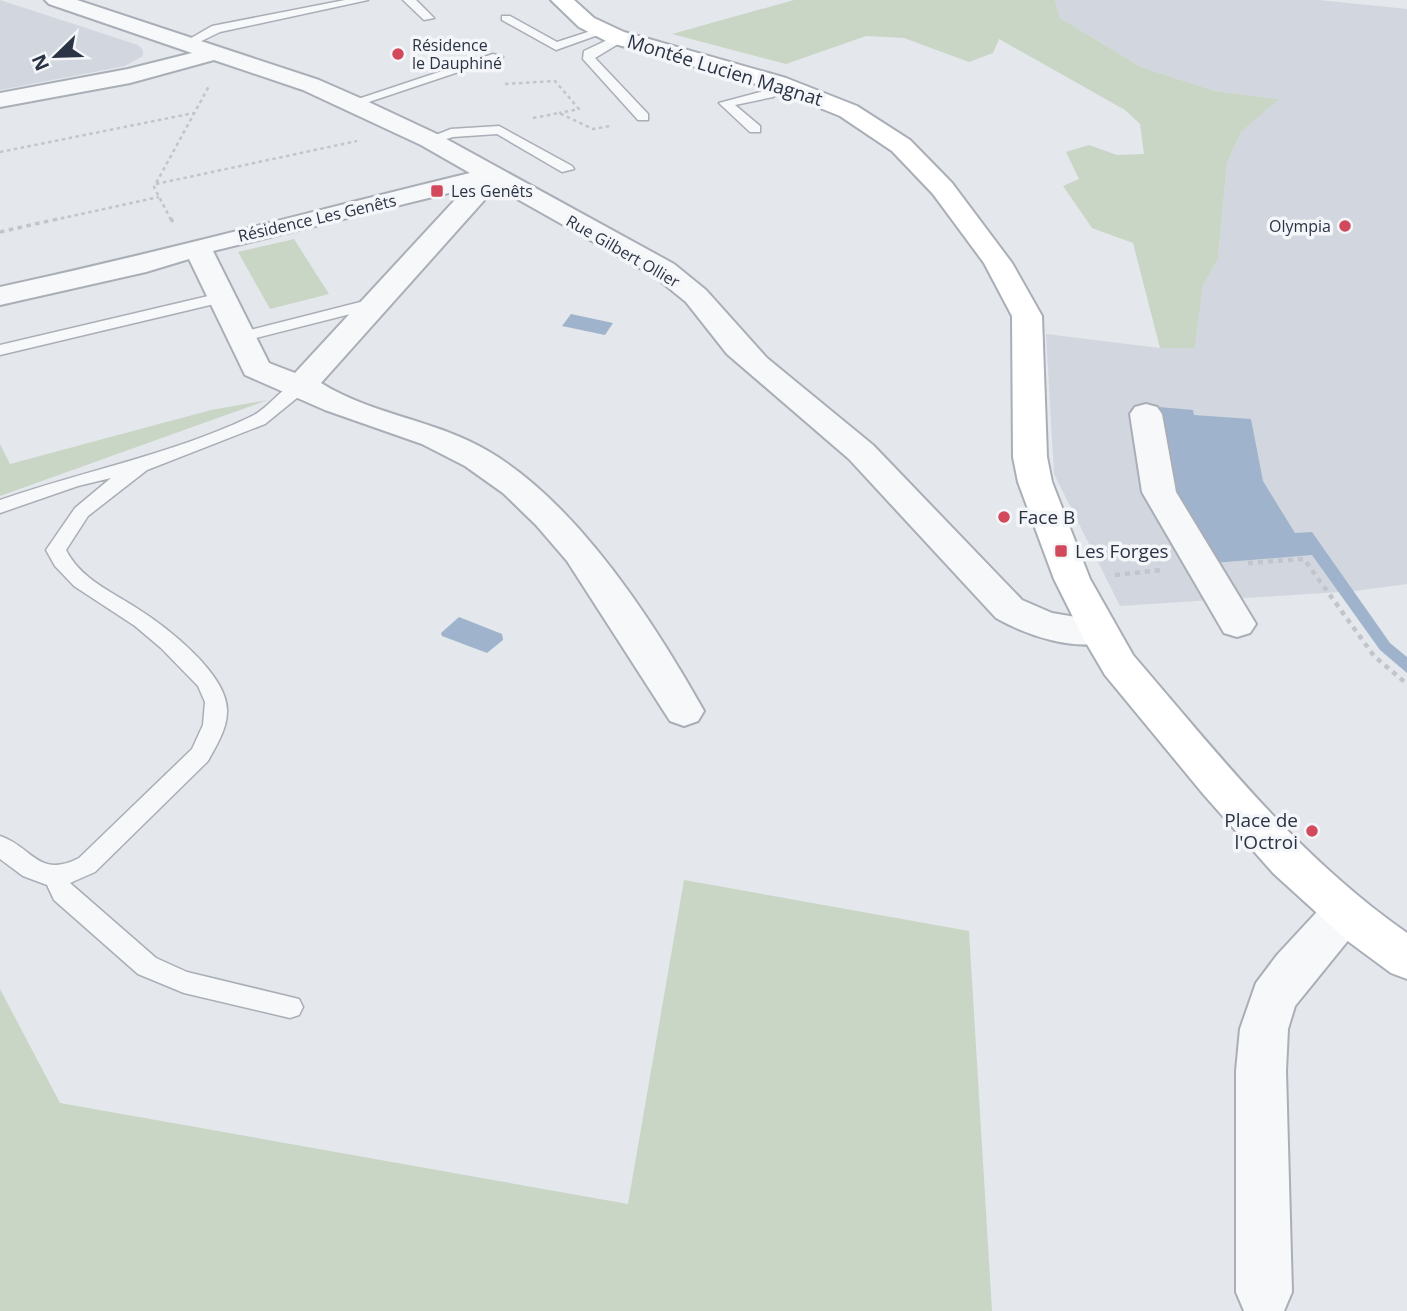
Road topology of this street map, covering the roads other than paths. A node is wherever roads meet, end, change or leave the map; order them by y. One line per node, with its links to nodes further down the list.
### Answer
1 (56, 0): 8 (street, Rue Gilbert Ollier)
2 (362, 0): 8 (lane)
3 (409, 0): 5 (lane)
4 (562, 0): 7 (main road, Montée Lucien Magnat)
5 (428, 18)
6 (506, 18): 7 (lane)
7 (613, 35): 11 (main road, Montée Lucien Magnat); 14 (lane)
8 (185, 44): 9 (street, Rue Gilbert Ollier)
9 (219, 56): 12 (street); 13 (street, Rue Gilbert Ollier)
10 (497, 57): 13 (lane)
11 (782, 85): 15 (lane); 30 (main road, Montée Lucien Magnat)
12 (0, 100)
13 (352, 103): 16 (street, Rue Gilbert Ollier)
14 (643, 117)
15 (755, 129)
16 (430, 140): 17 (lane); 18 (street, Rue Gilbert Ollier)
17 (567, 169)
18 (493, 175): 19 (street, Résidence Les Genêts); 22 (street); 30 (street, Rue Gilbert Ollier)
19 (192, 249): 20 (street, Résidence Les Genêts); 21 (street)
20 (0, 296)
21 (221, 298): 23 (street); 24 (lane)
22 (376, 303): 23 (lane); 25 (street)
23 (240, 337): 25 (street)
24 (0, 350)
25 (302, 385): 27 (lane); 31 (street)
26 (1146, 414): 29 (street)
27 (141, 466): 28 (lane); 33 (lane)
28 (0, 507)
29 (1237, 624)
30 (1098, 632): 34 (main road, Montée Lucien Magnat)
31 (684, 711)
32 (0, 846): 33 (lane)
33 (55, 877): 36 (lane)
34 (1343, 914): 35 (main road, Montée Lucien Magnat); 37 (street)
35 (1407, 959)
36 (290, 1007)
37 (1264, 1293)

